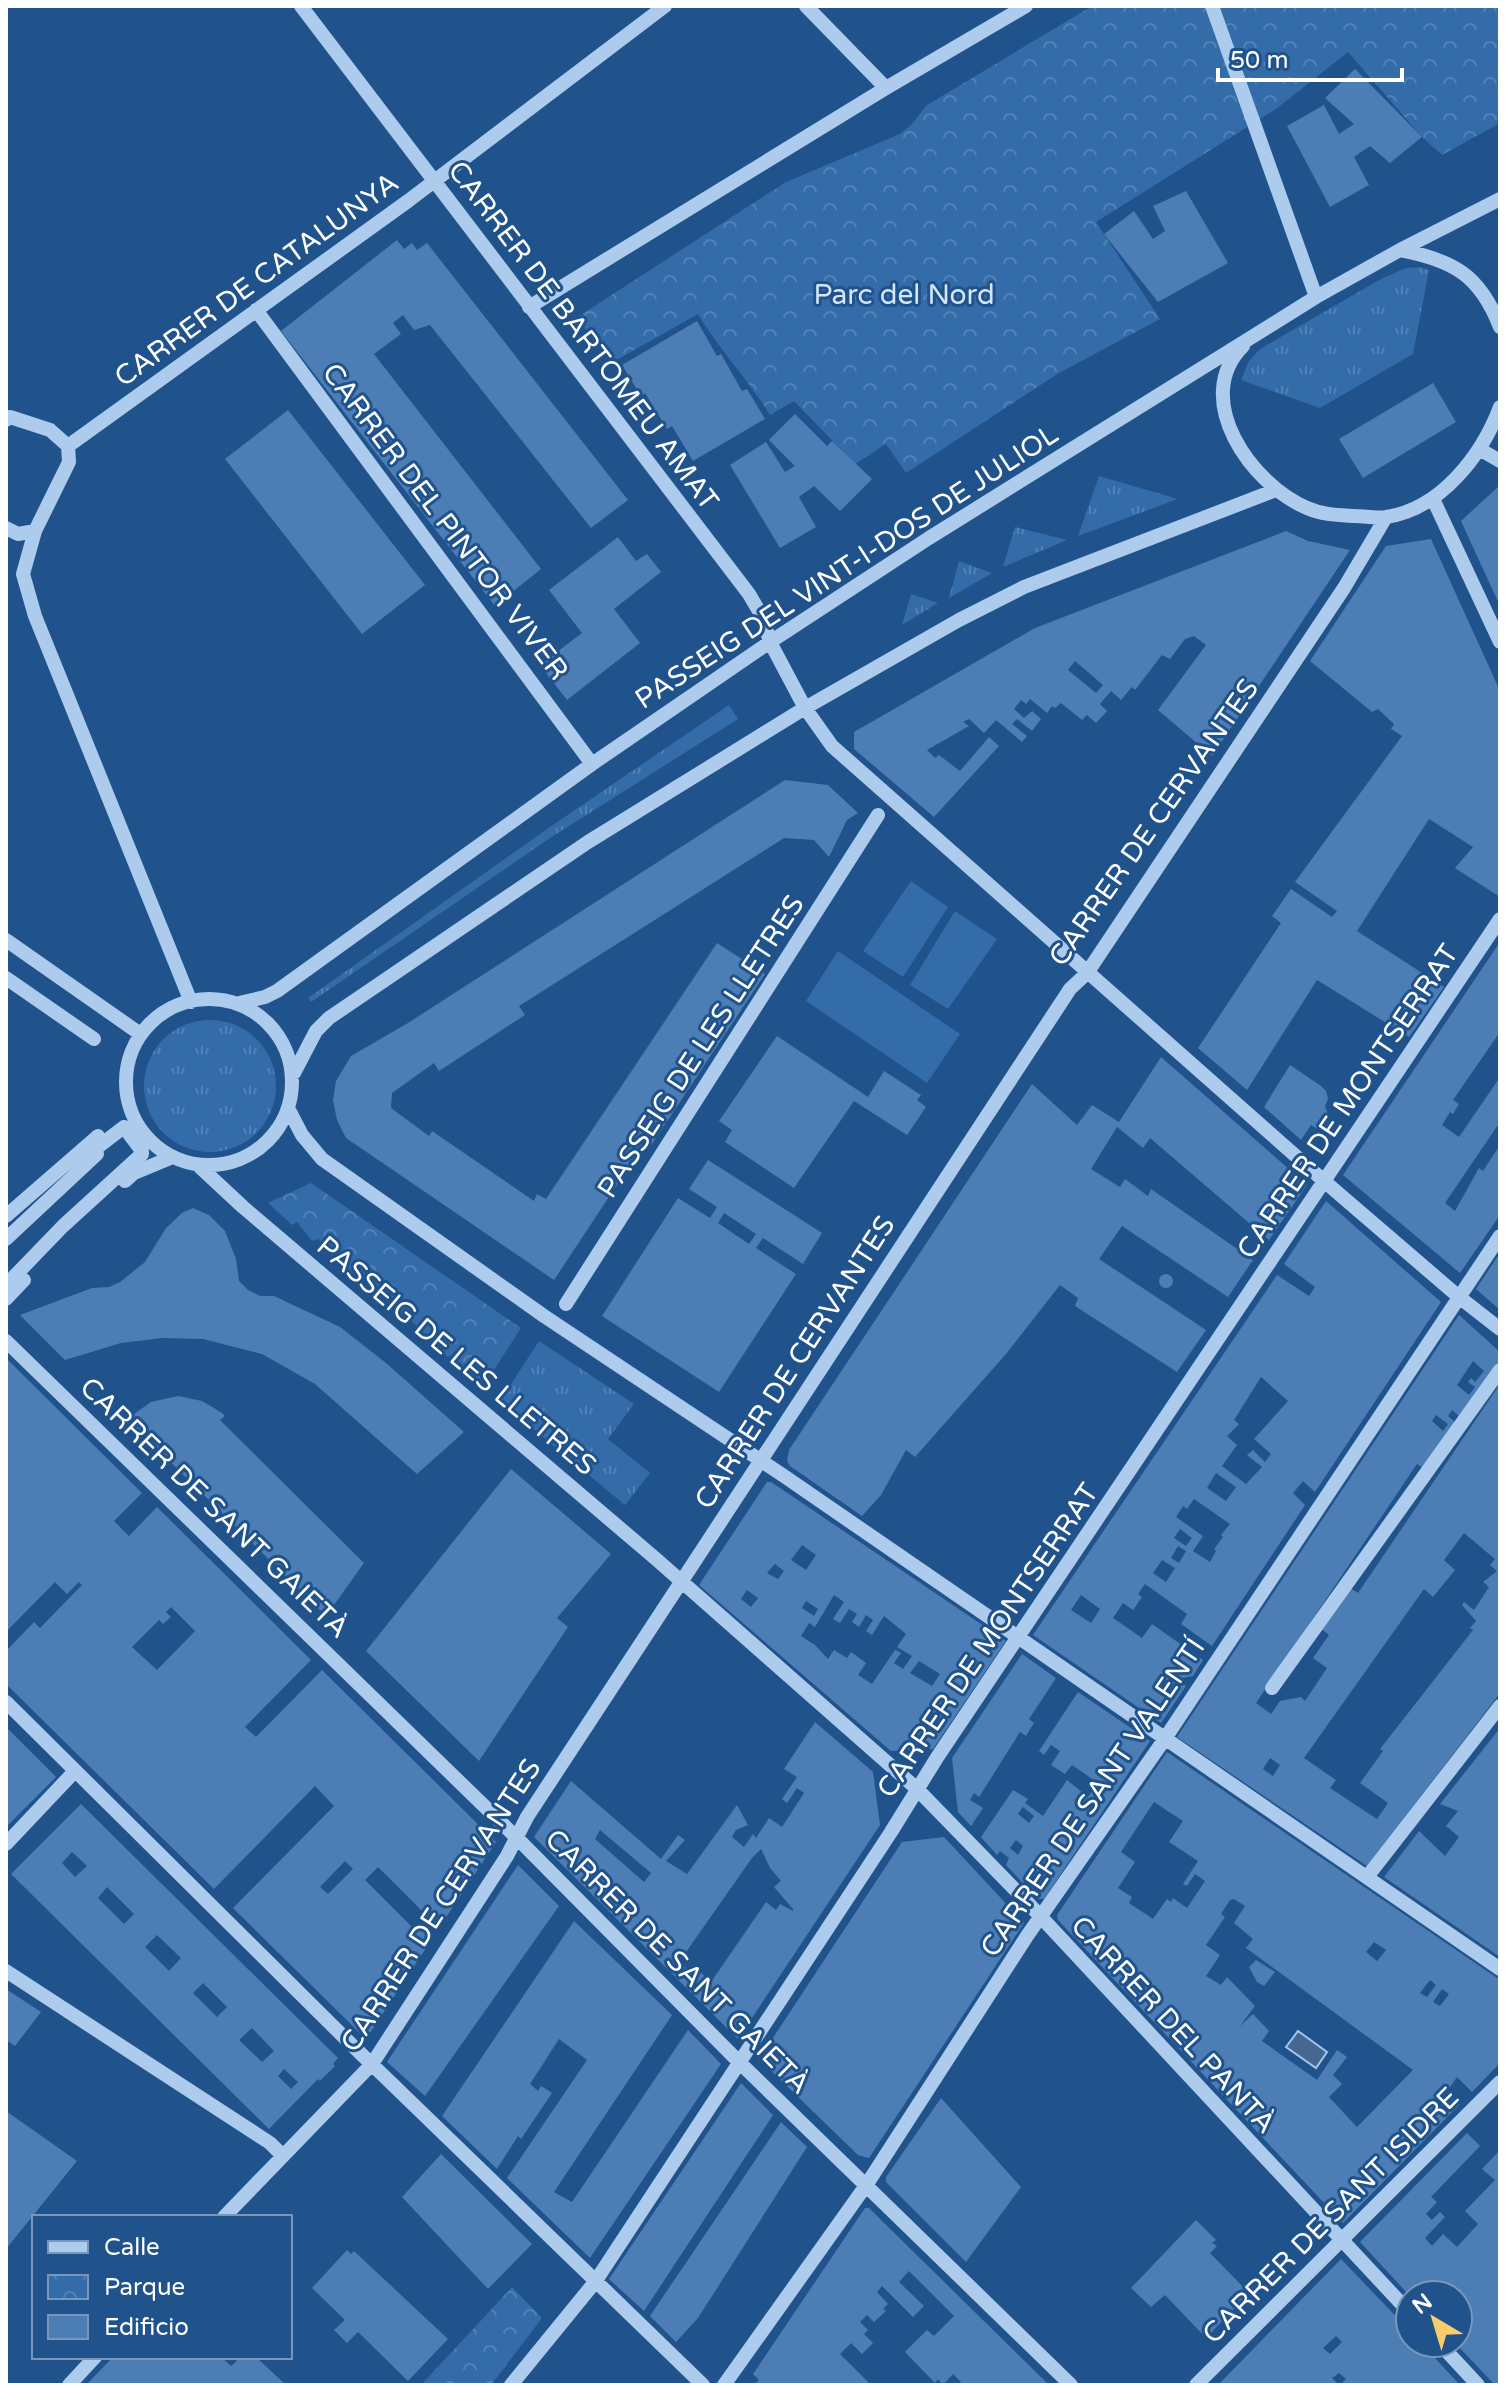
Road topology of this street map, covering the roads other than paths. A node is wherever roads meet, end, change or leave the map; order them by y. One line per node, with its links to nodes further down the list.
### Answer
1 (301, 6): 7 (street, CARRER DE BARTOMEU AMAT)
2 (665, 6): 7 (street, CARRER DE CATALUNYA)
3 (806, 6): 6 (street)
4 (1026, 6): 6 (street)
5 (1212, 6): 10 (street)
6 (886, 88): 11 (street)
7 (434, 182): 11 (street, CARRER DE BARTOMEU AMAT); 12 (street, CARRER DE CATALUNYA)
8 (1500, 199): 9 (street, PASSEIG DEL VINT-I-DOS DE JULIOL)
9 (1400, 250): 10 (street, PASSEIG DEL VINT-I-DOS DE JULIOL); 13 (street)
10 (1316, 297): 14 (street, PASSEIG DEL VINT-I-DOS DE JULIOL)
11 (529, 307): 25 (street, CARRER DE BARTOMEU AMAT)
12 (256, 310): 17 (street, CARRER DE CATALUNYA); 28 (street, CARRER DEL PINTOR VIVER)
13 (1500, 327)
14 (1255, 334): 20 (street); 25 (street, PASSEIG DEL VINT-I-DOS DE JULIOL)
15 (1500, 407): 18 (street)
16 (7, 418): 17 (street)
17 (68, 446): 24 (street)
18 (1481, 450): 19 (street); 21 (street)
19 (1500, 461)
20 (1276, 490): 22 (street); 27 (street)
21 (1433, 499): 22 (street); 26 (street)
22 (1386, 517): 32 (street, CARRER DE CERVANTES)
23 (6, 528): 24 (street)
24 (35, 531): 34 (street)
25 (770, 642): 27 (street, CARRER DE BARTOMEU AMAT); 28 (street, PASSEIG DEL VINT-I-DOS DE JULIOL)
26 (1500, 642)
27 (805, 708): 32 (street, CARRER DE BARTOMEU AMAT); 38 (street)
28 (592, 764): 35 (street, PASSEIG DEL VINT-I-DOS DE JULIOL)
29 (878, 815): 50 (street, PASSEIG DE LES LLETRES)
30 (1500, 919): 43 (street, CARRER DE MONTSERRAT)
31 (6, 940): 36 (street)
32 (1087, 973): 43 (street, CARRER DE BARTOMEU AMAT); 54 (street, CARRER DE CERVANTES)
33 (6, 978): 37 (street)
34 (191, 1002): 35 (street); 36 (street)
35 (239, 1003): 38 (street)
36 (139, 1033): 40 (street)
37 (94, 1039)
38 (294, 1073): 39 (street)
39 (289, 1110): 42 (street); 54 (street)
40 (129, 1111): 41 (street); 44 (street)
41 (170, 1158): 42 (street); 49 (street)
42 (200, 1167): 55 (street, PASSEIG DE LES LLETRES)
43 (1324, 1181): 48 (street, CARRER DE BARTOMEU AMAT); 56 (street, CARRER DE MONTSERRAT)
44 (6, 1216)
45 (1500, 1236): 48 (street, CARRER DE SANT VALENTÍ)
46 (6, 1239): 47 (street)
47 (6, 1285)
48 (1459, 1297): 51 (street, CARRER DE BARTOMEU AMAT); 60 (street, CARRER DE SANT VALENTÍ)
49 (6, 1299)
50 (566, 1304)
51 (1500, 1329)
52 (6, 1341): 63 (street, CARRER DE SANT GAIETÀ)
53 (1500, 1370): 57 (street)
54 (760, 1459): 55 (street, CARRER DE CERVANTES); 56 (street)
55 (682, 1582): 62 (street, CARRER DEL PANTÀ); 63 (street, CARRER DE CERVANTES)
56 (1019, 1637): 60 (street); 62 (street, CARRER DE MONTSERRAT)
57 (1272, 1688)
58 (6, 1702): 61 (street)
59 (1500, 1706): 65 (street)
60 (1164, 1740): 65 (street); 66 (street, CARRER DE SANT VALENTÍ)
61 (75, 1771): 64 (street); 70 (street)
62 (916, 1788): 66 (street, CARRER DEL PANTÀ); 69 (street, CARRER DE MONTSERRAT)
63 (515, 1836): 69 (street, CARRER DE SANT GAIETÀ); 70 (street, CARRER DE CERVANTES)
64 (6, 1844)
65 (1367, 1877): 67 (street)
66 (1040, 1917): 73 (street, CARRER DE SANT VALENTÍ); 75 (street, CARRER DEL PANTÀ)
67 (1500, 1969)
68 (6, 1971): 72 (street)
69 (739, 2062): 73 (street, CARRER DE SANT GAIETÀ); 76 (street, CARRER DE MONTSERRAT)
70 (372, 2064): 72 (street, CARRER DE CERVANTES); 76 (street)
71 (1500, 2082): 75 (street, CARRER DE SANT ISIDRE)
72 (282, 2155): 74 (street, CARRER DE CERVANTES)
73 (867, 2184): 83 (street, CARRER DE SANT VALENTÍ); 84 (street, CARRER DE SANT GAIETÀ)
74 (226, 2215)
75 (1341, 2239): 77 (street, CARRER DEL PANTÀ); 85 (street, CARRER DE SANT ISIDRE)
76 (595, 2282): 81 (street, CARRER DE MONTSERRAT); 82 (street)
77 (1394, 2296)
78 (93, 2359): 80 (street)
79 (1454, 2359): 86 (street)
80 (69, 2385)
81 (511, 2385)
82 (703, 2385)
83 (724, 2385)
84 (1071, 2385)
85 (1196, 2385)
86 (1478, 2385)

